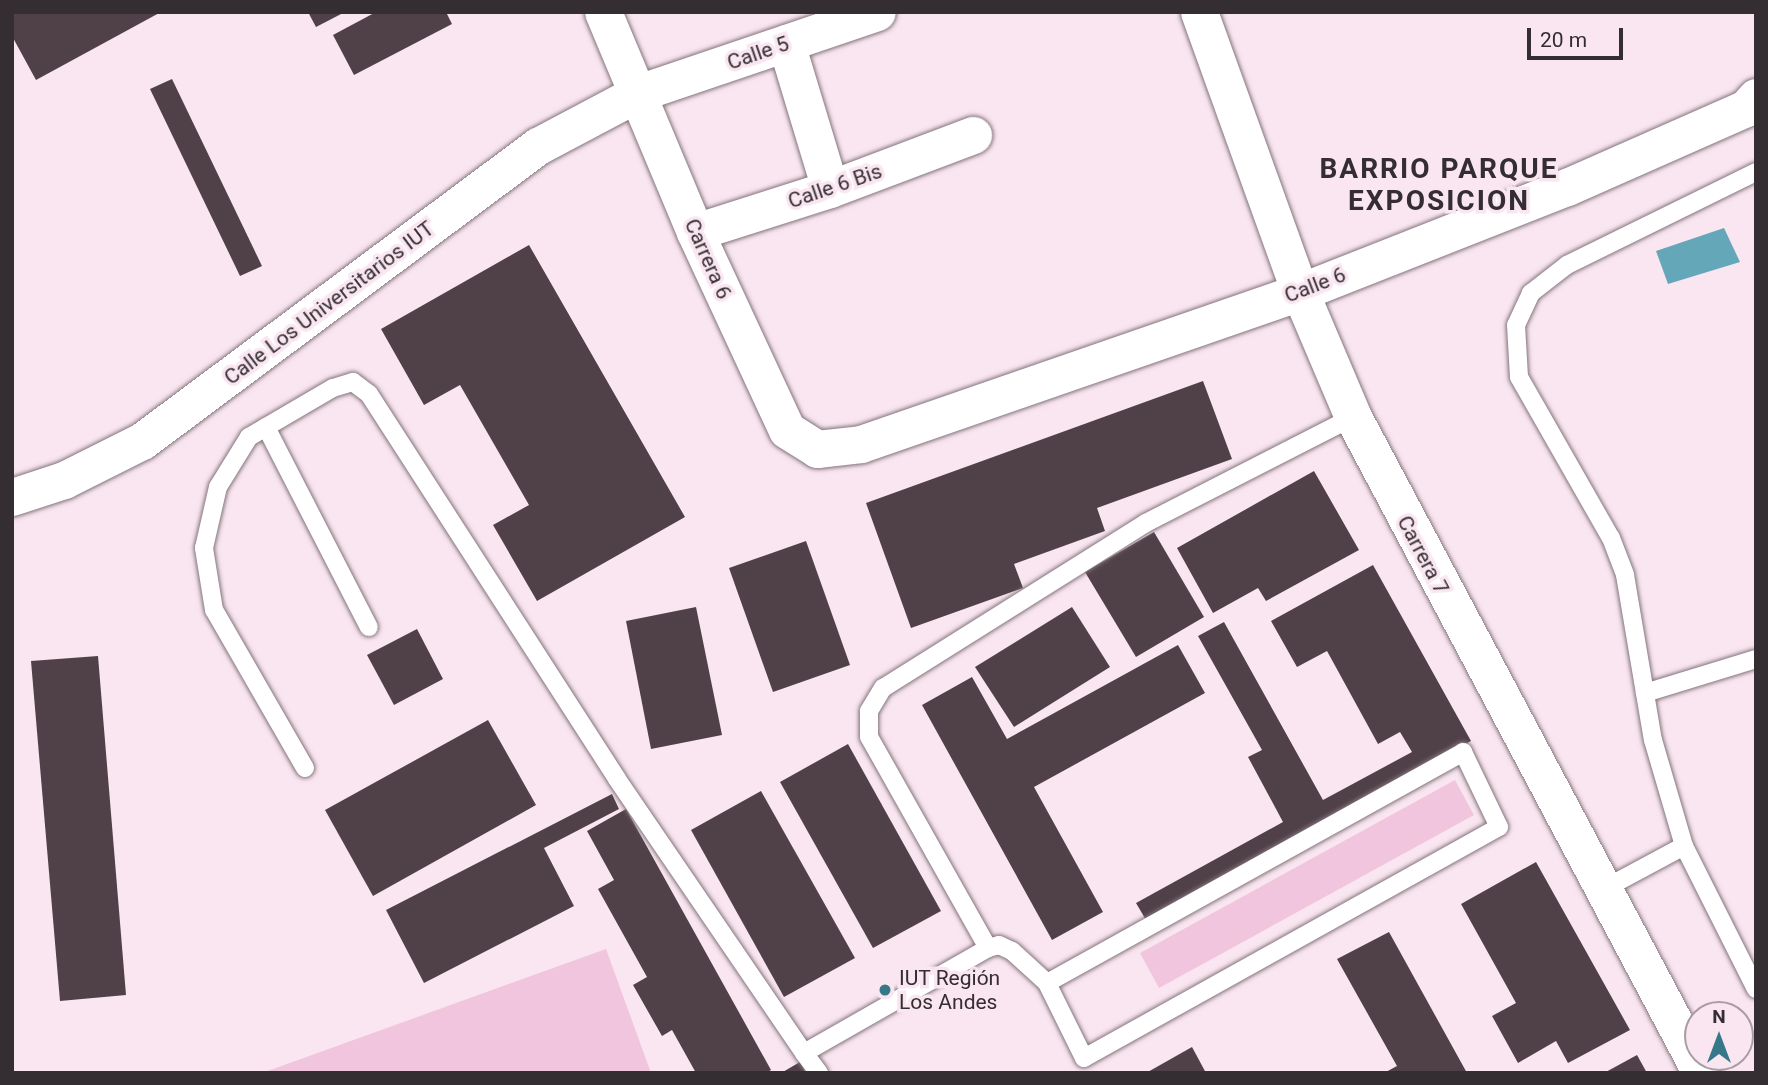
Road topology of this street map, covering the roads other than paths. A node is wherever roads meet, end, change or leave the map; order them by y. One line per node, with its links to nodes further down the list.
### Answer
1 (603, 12): 5 (street, Carrera 6)
2 (877, 12): 4 (street, Calle 5)
3 (1199, 12): 11 (street, Carrera 7)
4 (786, 43): 5 (street, Calle 5); 9 (street)
5 (638, 93): 10 (street, Carrera 6); 15 (street, Calle Los Universitarios IUT)
6 (1756, 97): 11 (street, Calle 6)
7 (973, 135): 9 (street, Calle 6 Bis)
8 (1756, 172): 18 (lane)
9 (830, 189): 10 (street, Calle 6 Bis)
10 (695, 232): 14 (street, Carrera 6)
11 (1300, 292): 12 (street, Carrera 7); 14 (street, Calle 6)
12 (1353, 417): 21 (street, Carrera 7); 22 (lane)
13 (267, 427): 16 (lane); 19 (lane); 25 (lane)
14 (861, 444)
15 (12, 497)
16 (369, 627)
17 (1756, 659): 18 (lane)
18 (1645, 693): 20 (lane)
19 (306, 768)
20 (1684, 846): 21 (lane); 24 (lane)
21 (1602, 890): 28 (street, Carrera 7)
22 (988, 948): 23 (lane); 25 (lane)
23 (1047, 983): 26 (lane); 26 (lane)
24 (1756, 989)
25 (804, 1053): 27 (lane)
26 (1086, 1065)
27 (819, 1073)
28 (1701, 1073)

